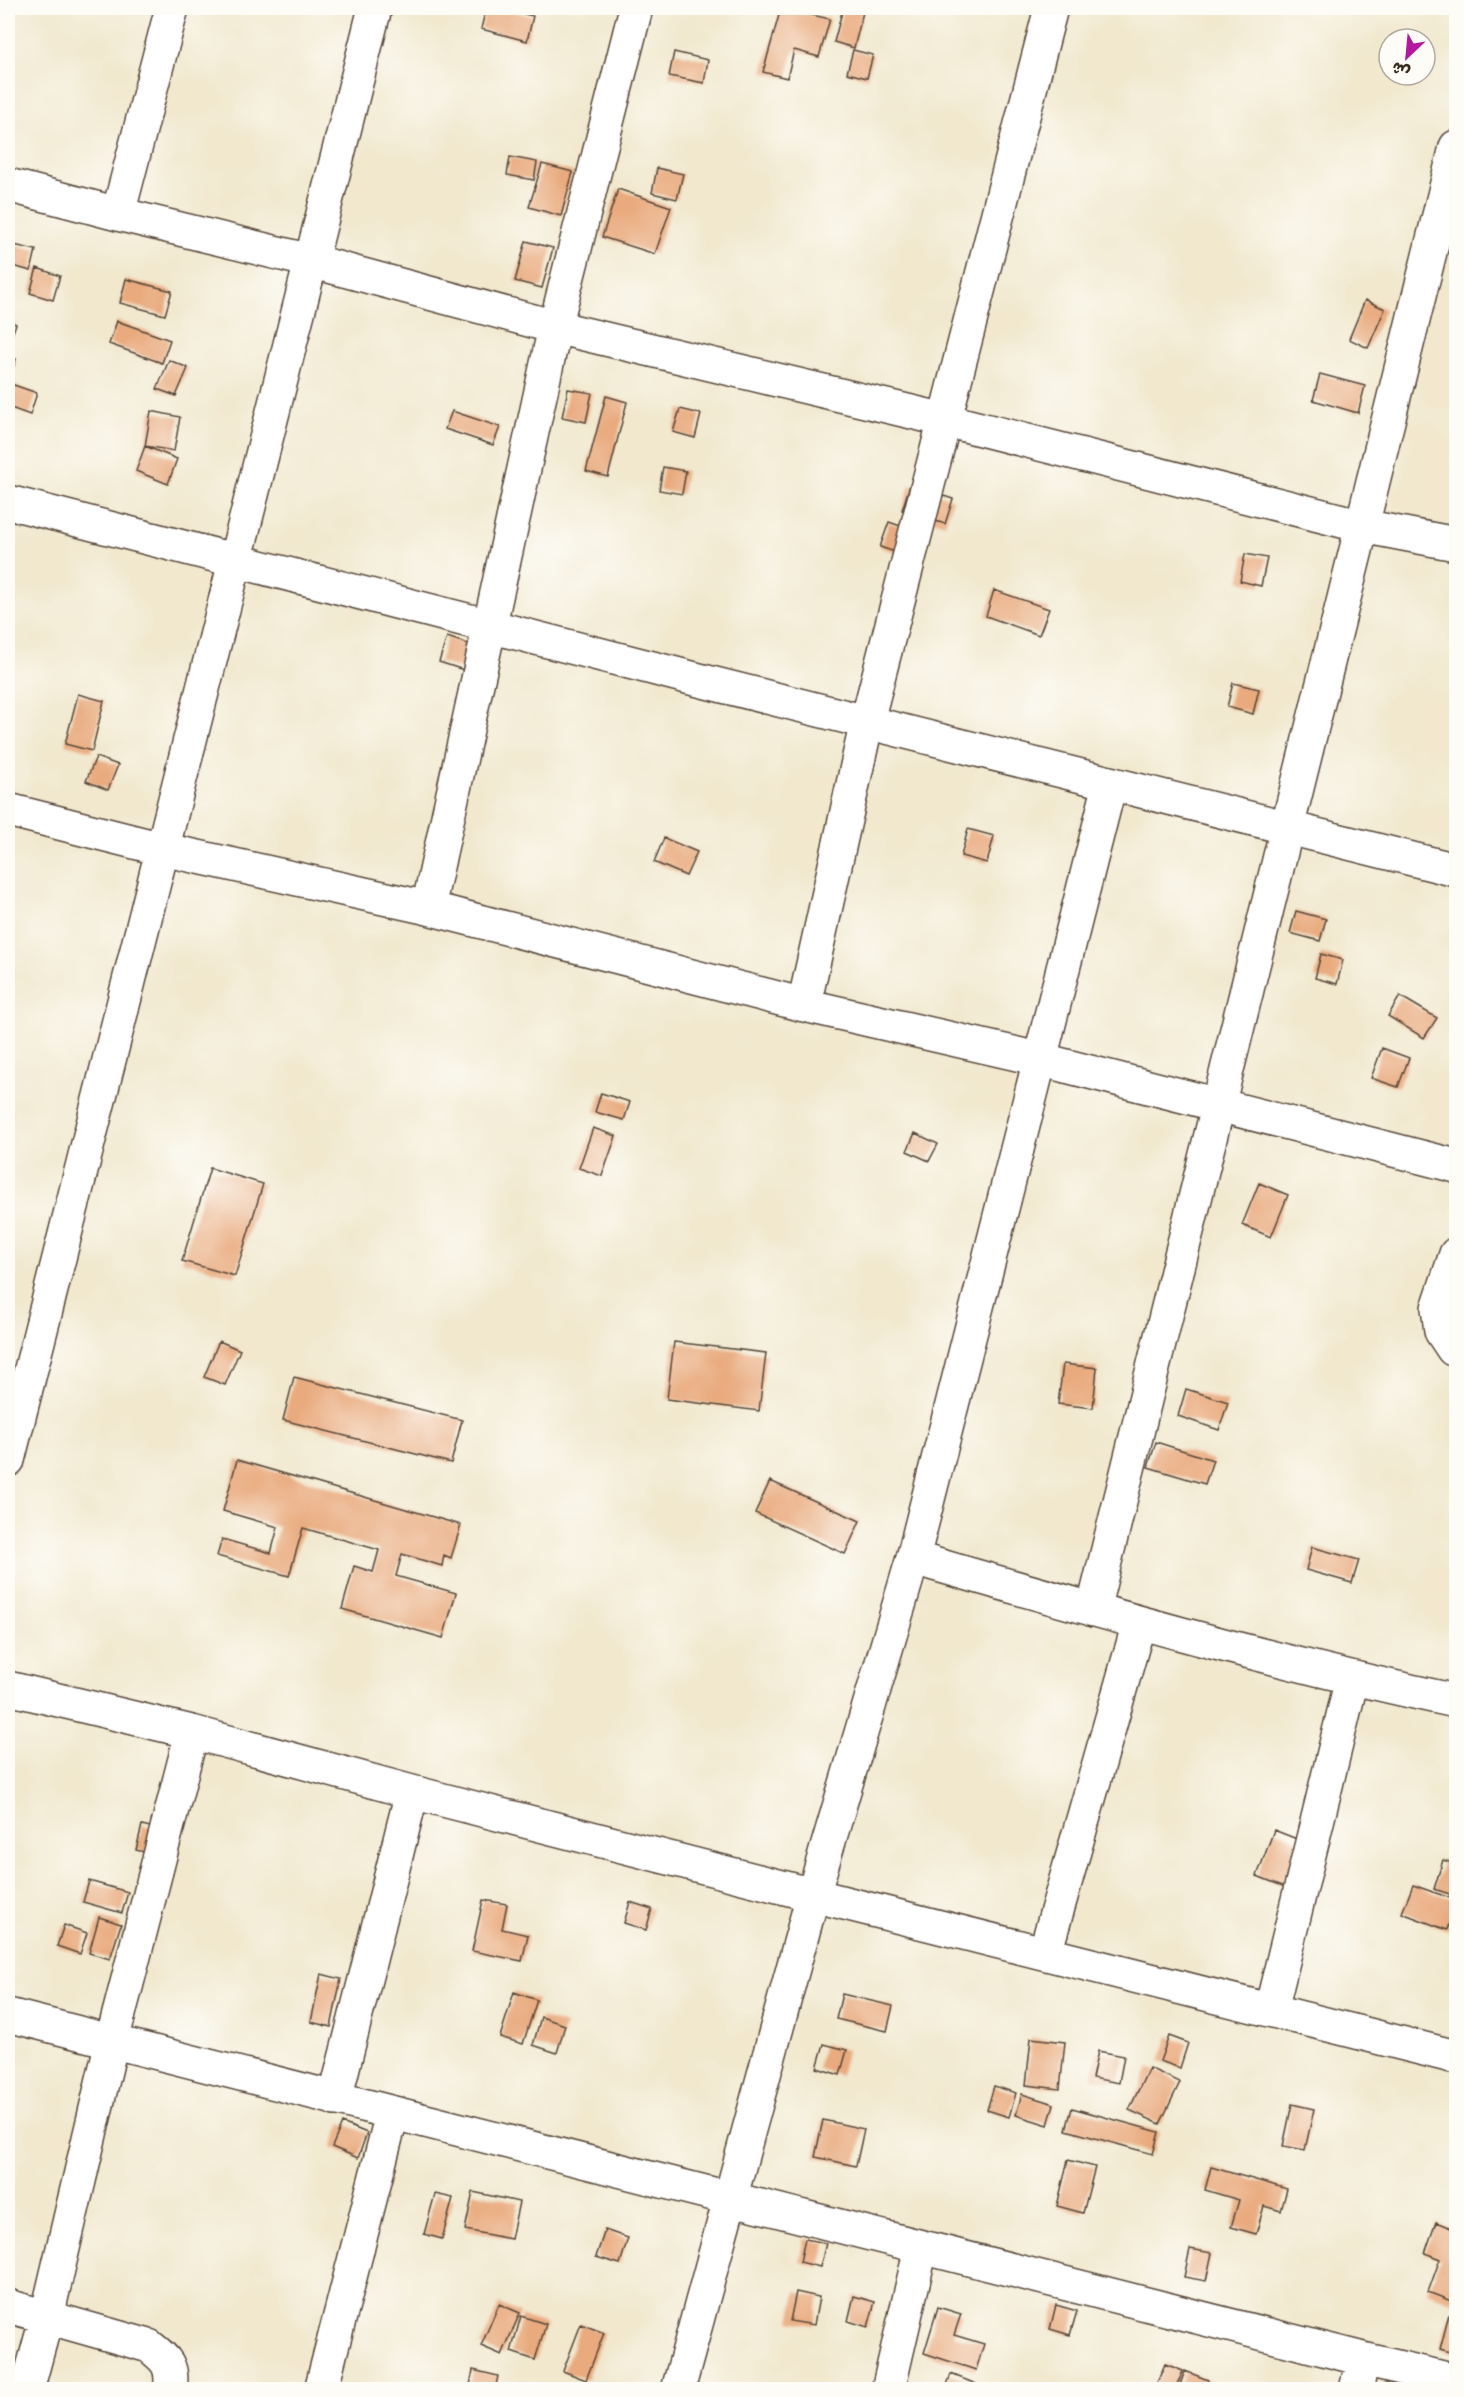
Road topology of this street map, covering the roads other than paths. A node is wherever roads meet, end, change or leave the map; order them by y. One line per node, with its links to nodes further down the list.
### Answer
1 (172, 8): 7 (street)
2 (375, 8): 8 (street)
3 (636, 8): 9 (street)
4 (1051, 8): 10 (street)
5 (1456, 147): 12 (street)
6 (8, 185): 7 (street)
7 (118, 214): 8 (street)
8 (311, 261): 9 (street); 14 (street)
9 (555, 327): 10 (street); 15 (street)
10 (945, 420): 12 (street); 16 (street)
11 (8, 502): 14 (street)
12 (1362, 526): 13 (street); 19 (street)
13 (1456, 544)
14 (235, 560): 15 (street); 20 (street)
15 (491, 627): 16 (street); 22 (street)
16 (867, 721): 17 (street); 23 (street)
17 (1110, 784): 19 (street); 24 (street)
18 (8, 810): 20 (street)
19 (1285, 828): 21 (street); 25 (street)
20 (162, 849): 22 (street); 28 (street)
21 (1456, 870)
22 (428, 908): 23 (street)
23 (804, 1005): 24 (street)
24 (1039, 1059): 25 (street); 31 (street)
25 (1218, 1105): 26 (street); 32 (street)
26 (1456, 1166)
27 (1456, 1254): 29 (street)
28 (22, 1346): 30 (street)
29 (1456, 1350)
30 (8, 1460)
31 (913, 1558): 32 (street); 39 (street)
32 (1093, 1610): 33 (street)
33 (1139, 1623): 34 (street); 40 (street)
34 (1352, 1679): 36 (street); 41 (street)
35 (8, 1688): 37 (street)
36 (1456, 1701)
37 (192, 1732): 38 (street); 43 (street)
38 (412, 1792): 39 (street); 45 (street)
39 (813, 1895): 40 (street); 47 (street)
40 (1046, 1953): 41 (street)
41 (1271, 2010): 44 (street)
42 (8, 2015): 43 (street)
43 (112, 2041): 45 (street); 50 (street)
44 (1456, 2057)
45 (335, 2099): 46 (street)
46 (392, 2114): 47 (street); 55 (street)
47 (730, 2199): 48 (street); 56 (street)
48 (921, 2247): 51 (street); 57 (street)
49 (8, 2306): 50 (street)
50 (47, 2316): 53 (street); 54 (street)
51 (1359, 2374): 52 (street)
52 (1456, 2381)
53 (27, 2390)
54 (170, 2390)
55 (321, 2390)
56 (678, 2390)
57 (888, 2390)

